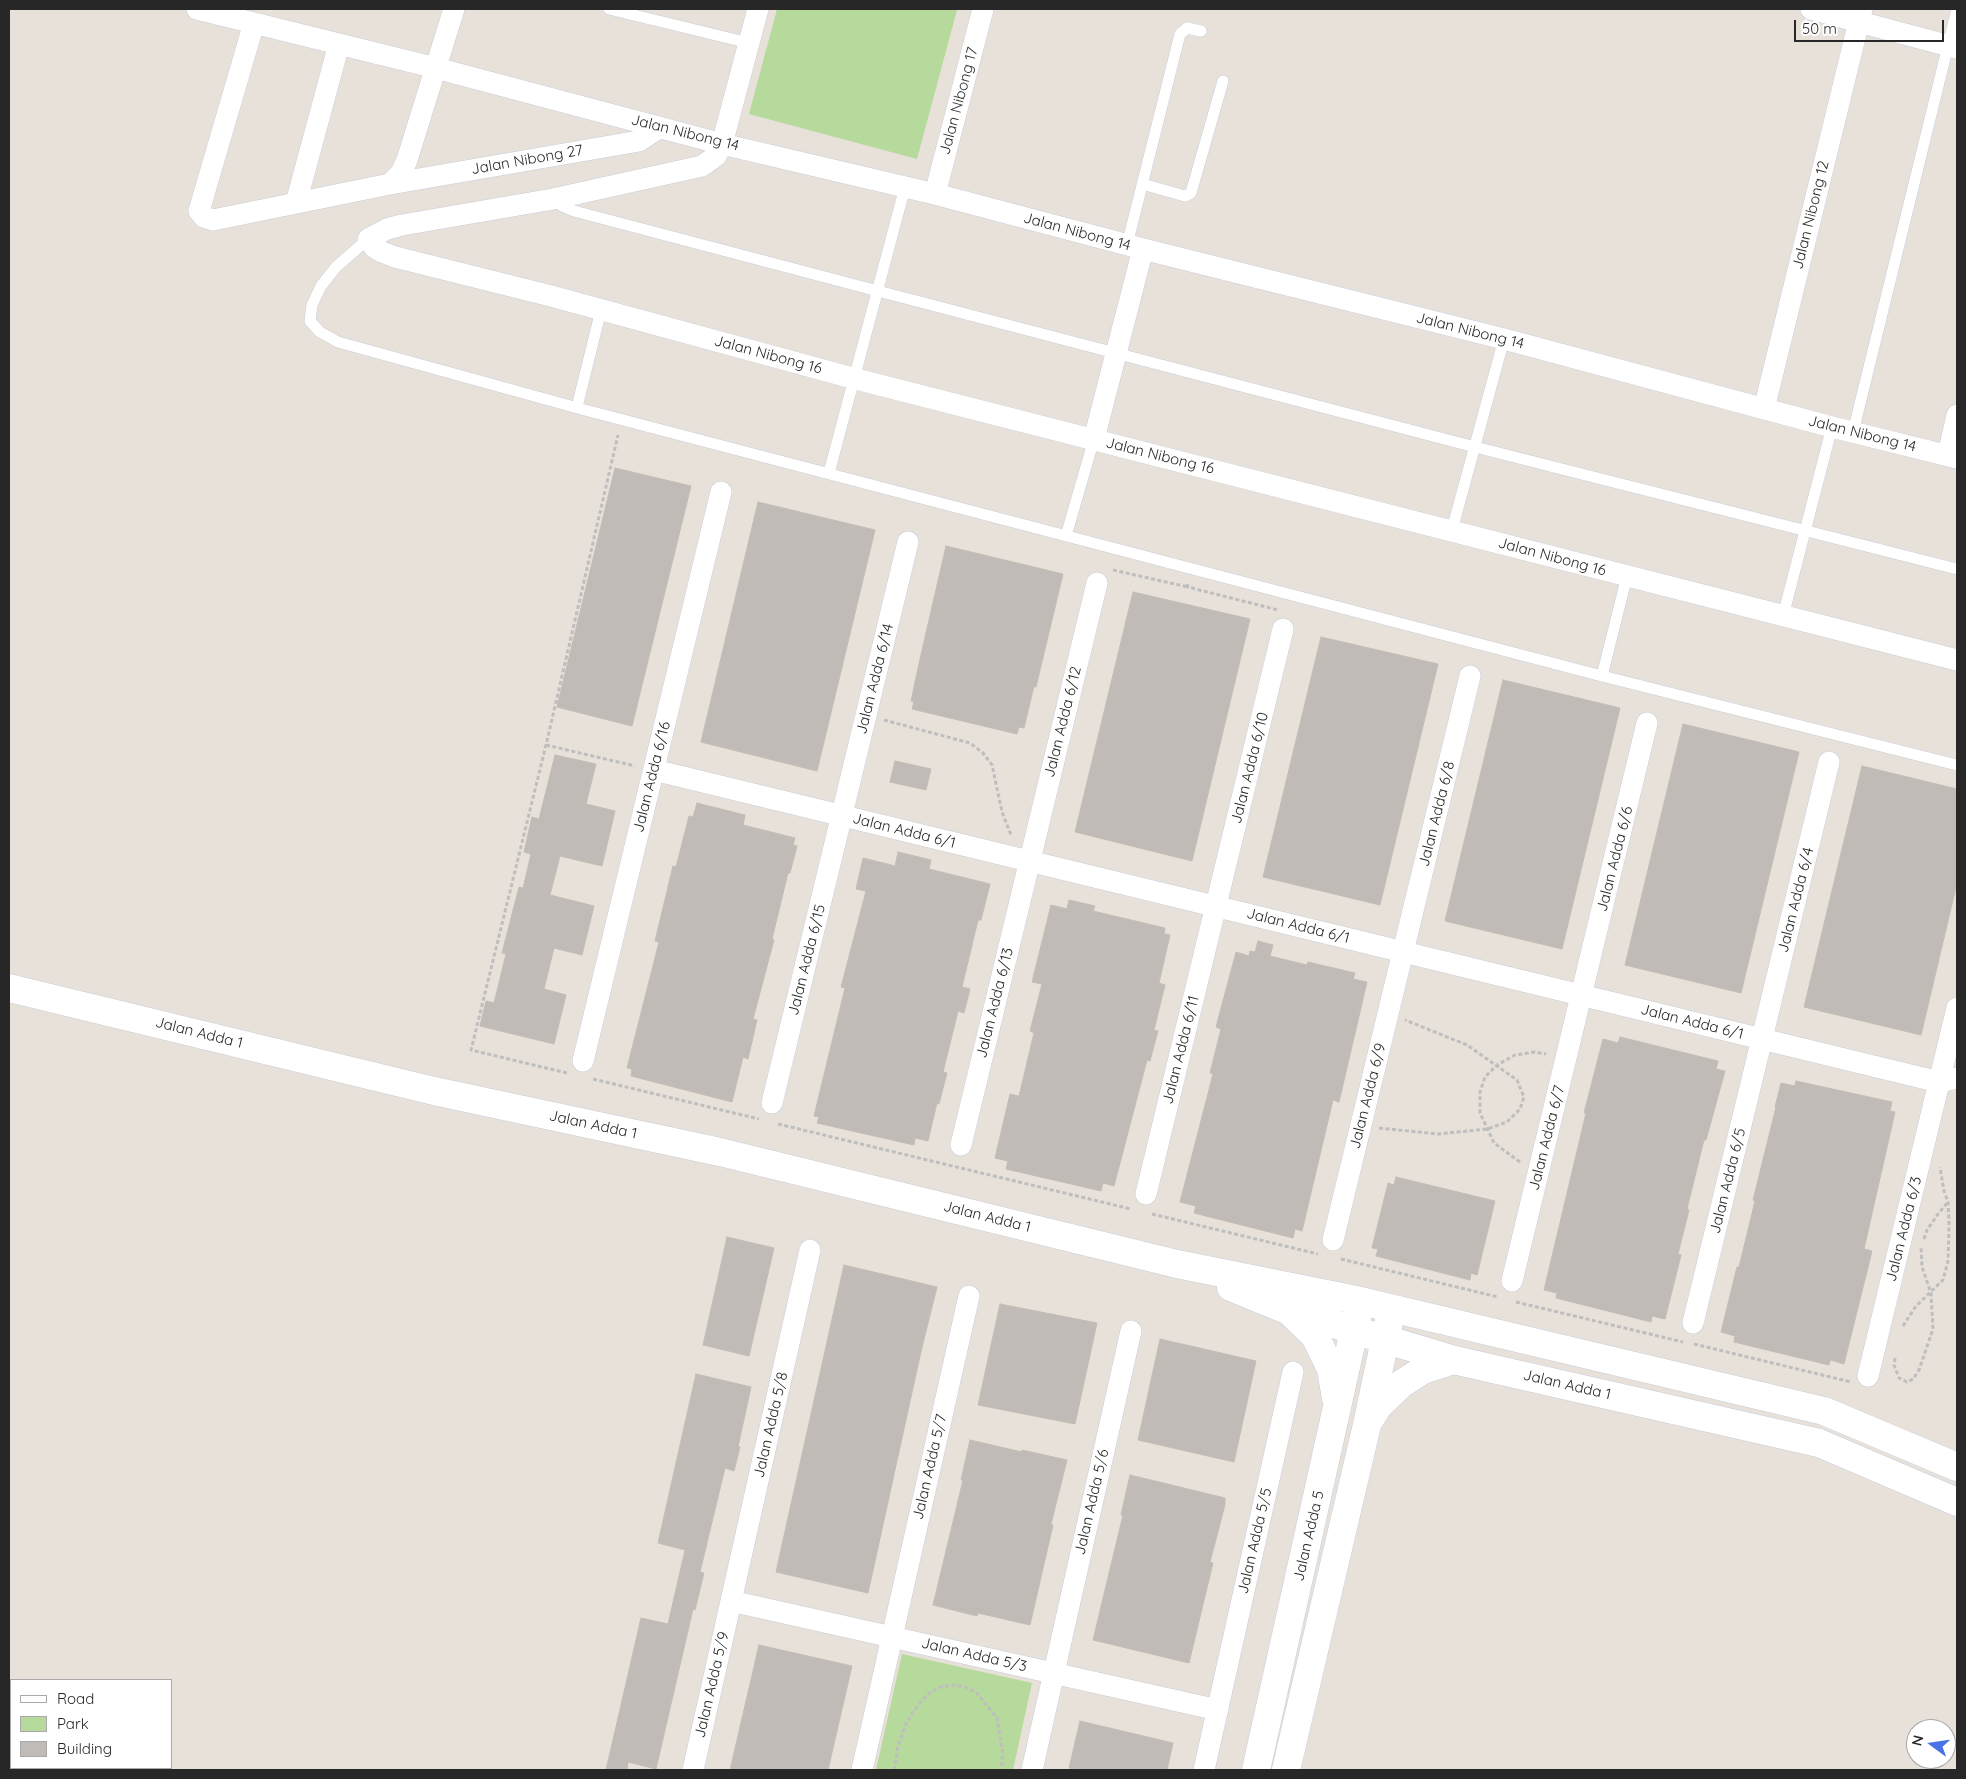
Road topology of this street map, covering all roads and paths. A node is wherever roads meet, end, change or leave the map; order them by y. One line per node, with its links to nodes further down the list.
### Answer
1 (197, 9): 9 (street, Jalan Nibong 14)
2 (454, 9): 14 (street)
3 (609, 9): 11 (lane)
4 (758, 9): 11 (street)
5 (984, 9): 21 (street, Jalan Nibong 17)
6 (1811, 9): 8 (street)
7 (1957, 9): 13 (lane)
8 (1861, 15): 13 (street); 32 (street, Jalan Nibong 12)
9 (254, 23): 12 (street, Jalan Nibong 14); 23 (street, Jalan Nibong 27)
10 (1201, 31): 19 (lane)
11 (749, 42): 17 (street)
12 (339, 44): 14 (street, Jalan Nibong 14); 23 (street)
13 (1953, 47): 34 (lane)
14 (436, 68): 16 (street, Jalan Nibong 14); 18 (street)
15 (1223, 81): 19 (lane)
16 (660, 128): 17 (street, Jalan Nibong 14); 18 (street, Jalan Nibong 27)
17 (722, 144): 20 (street, Jalan Nibong 14); 22 (street)
18 (390, 184): 23 (street, Jalan Nibong 27)
19 (1142, 184): 25 (lane)
20 (905, 187): 21 (street, Jalan Nibong 14); 26 (lane)
21 (935, 194): 25 (street, Jalan Nibong 14)
22 (553, 199): 24 (street); 26 (lane)
23 (296, 204)
24 (368, 239): 27 (street, Jalan Nibong 16); 31 (lane)
25 (1135, 247): 28 (street, Jalan Nibong 14); 29 (street)
26 (878, 291): 29 (lane); 30 (lane)
27 (601, 310): 30 (street, Jalan Nibong 16); 31 (lane)
28 (1504, 339): 32 (street, Jalan Nibong 14); 37 (lane)
29 (1116, 353): 36 (street); 37 (lane)
30 (856, 379): 36 (street, Jalan Nibong 16); 39 (lane)
31 (577, 407): 39 (lane)
32 (1764, 409): 34 (street, Jalan Nibong 14)
33 (1957, 415): 38 (street)
34 (1842, 429): 38 (street, Jalan Nibong 14); 41 (lane)
35 (618, 432): 57 (path)
36 (1094, 440): 42 (street, Jalan Nibong 16); 43 (lane)
37 (1475, 447): 41 (lane); 42 (lane)
38 (1952, 457)
39 (829, 473): 43 (lane)
40 (721, 492): 60 (street, Jalan Adda 6/16)
41 (1806, 529): 45 (lane); 50 (lane)
42 (1452, 530): 46 (street, Jalan Nibong 16)
43 (1066, 536): 54 (lane)
44 (908, 542): 55 (street, Jalan Adda 6/14)
45 (1957, 569)
46 (1627, 576): 50 (street, Jalan Nibong 16); 54 (lane)
47 (1186, 580): 49 (path)
48 (1097, 583): 49 (path); 62 (street, Jalan Adda 6/12)
49 (1188, 588): 51 (path)
50 (1783, 616): 52 (street, Jalan Nibong 16)
51 (1283, 629): 63 (street, Jalan Adda 6/10)
52 (1957, 660)
53 (1470, 676): 64 (street, Jalan Adda 6/8)
54 (1602, 676): 59 (lane)
55 (866, 716): 61 (street, Jalan Adda 6/14); 62 (path)
56 (1648, 723): 66 (street, Jalan Adda 6/6)
57 (546, 745): 60 (path); 72 (path)
58 (1829, 762): 69 (street, Jalan Adda 6/4)
59 (1957, 765)
60 (654, 770): 61 (street, Jalan Adda 6/1); 72 (street, Jalan Adda 6/16)
61 (842, 816): 62 (street, Jalan Adda 6/1); 74 (street, Jalan Adda 6/15)
62 (1025, 860): 63 (street, Jalan Adda 6/1); 77 (street, Jalan Adda 6/13)
63 (1216, 907): 64 (street, Jalan Adda 6/1); 79 (street, Jalan Adda 6/11)
64 (1403, 952): 66 (street, Jalan Adda 6/1); 68 (street, Jalan Adda 6/9)
65 (9, 988): 82 (street, Jalan Adda 1)
66 (1582, 995): 69 (street, Jalan Adda 6/1); 70 (street, Jalan Adda 6/7)
67 (1957, 1008): 73 (street, Jalan Adda 6/3)
68 (1388, 1015): 71 (path); 75 (street, Jalan Adda 6/9)
69 (1762, 1039): 73 (street, Jalan Adda 6/1); 89 (street, Jalan Adda 6/5)
70 (1566, 1060): 71 (path); 78 (street, Jalan Adda 6/7)
71 (1497, 1066): 76 (path); 76 (path)
72 (580, 1070): 74 (path)
73 (1949, 1083): 97 (street, Jalan Adda 6/3)
74 (772, 1116): 79 (path)
75 (1361, 1126): 76 (path); 81 (street, Jalan Adda 6/9)
76 (1487, 1129): 78 (path)
77 (961, 1145)
78 (1539, 1171): 83 (street, Jalan Adda 6/7)
79 (1145, 1206): 81 (path)
80 (810, 1250): 102 (street, Jalan Adda 5/8)
81 (1330, 1251): 97 (path)
82 (1177, 1264): 86 (street, Jalan Adda 1); 88 (street, Jalan Adda 1)
83 (1512, 1281)
84 (1931, 1293): 84 (path); 92 (path); 94 (path)
85 (969, 1296): 103 (street, Jalan Adda 5/7)
86 (1361, 1301): 87 (street, Jalan Adda 1); 91 (street, Jalan Adda 5)
87 (1392, 1308): 93 (street, Jalan Adda 5); 100 (street, Jalan Adda 1)
88 (1287, 1310): 91 (street, Jalan Adda 1); 98 (street)
89 (1693, 1323)
90 (1131, 1330): 104 (street, Jalan Adda 5/6)
91 (1354, 1331): 93 (street, Jalan Adda 1); 98 (street, Jalan Adda 5)
92 (1901, 1333)
93 (1384, 1339): 95 (street, Jalan Adda 1); 99 (street, Jalan Adda 5)
94 (1895, 1357)
95 (1454, 1360): 99 (street); 101 (street, Jalan Adda 1)
96 (1293, 1372): 105 (street, Jalan Adda 5/5)
97 (1868, 1376)
98 (1338, 1407): 112 (street, Jalan Adda 5)
99 (1367, 1425): 113 (street, Jalan Adda 5)
100 (1957, 1464): 101 (street)
101 (1952, 1499)
102 (731, 1601): 103 (street, Jalan Adda 5/3); 106 (street, Jalan Adda 5/9)
103 (892, 1637): 104 (street, Jalan Adda 5/3); 107 (street)
104 (1054, 1673): 105 (street, Jalan Adda 5/3); 110 (street, Jalan Adda 5/6)
105 (1218, 1710): 111 (street, Jalan Adda 5/5)
106 (693, 1770)
107 (862, 1770)
108 (894, 1770): 109 (path)
109 (1001, 1770)
110 (1032, 1770)
111 (1204, 1770)
112 (1256, 1770)
113 (1286, 1770)

